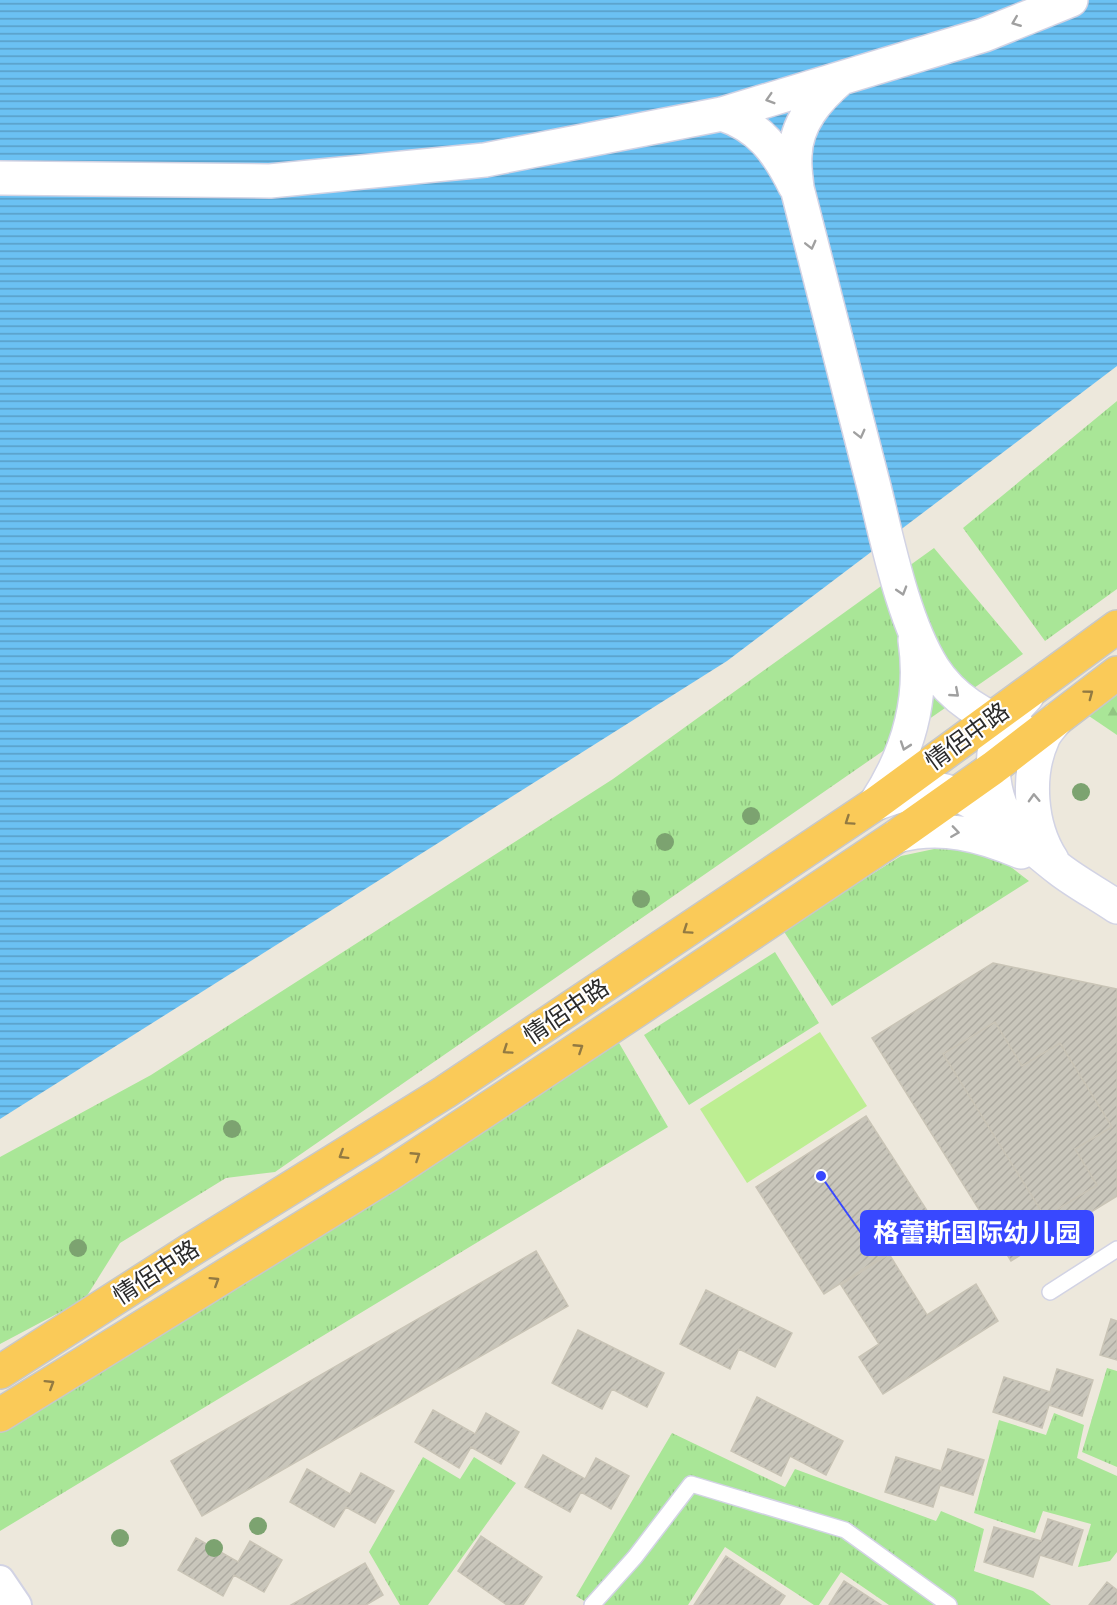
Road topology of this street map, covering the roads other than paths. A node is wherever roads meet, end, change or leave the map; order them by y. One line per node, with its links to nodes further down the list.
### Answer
1 (1071, 0): 2 (street, one-way to 2)
2 (841, 78): 3 (street, one-way to 3); 5 (street)
3 (722, 114): 4 (street); 5 (street)
4 (0, 178)
5 (797, 188): 6 (street, one-way to 6)
6 (913, 627): 10 (street, one-way to 10); 13 (street, one-way to 13)
7 (1117, 627): 10 (highway, 情侶中路)
8 (1117, 673): 9 (highway, 情侶中路, one-way to 8)
9 (1057, 719): 10 (street); 11 (highway, 情侶中路); 16 (street, one-way to 9)
10 (999, 720): 11 (street); 13 (highway, 情侶中路)
11 (993, 768): 12 (highway, 情侶中路); 15 (street)
12 (957, 794): 13 (street); 14 (highway, 情侶中路); 15 (street)
13 (875, 804): 20 (highway, 情侶中路, one-way to 20)
14 (897, 836): 16 (street, one-way to 16); 21 (highway, 情侶中路, one-way to 14)
15 (1026, 843): 16 (street)
16 (1061, 871): 17 (street)
17 (1117, 907)
18 (1117, 1249): 19 (lane)
19 (1050, 1292)
20 (0, 1372)
21 (0, 1415)
22 (0, 1580): 23 (street)
23 (17, 1605)
24 (592, 1605): 25 (lane)
25 (949, 1605)

